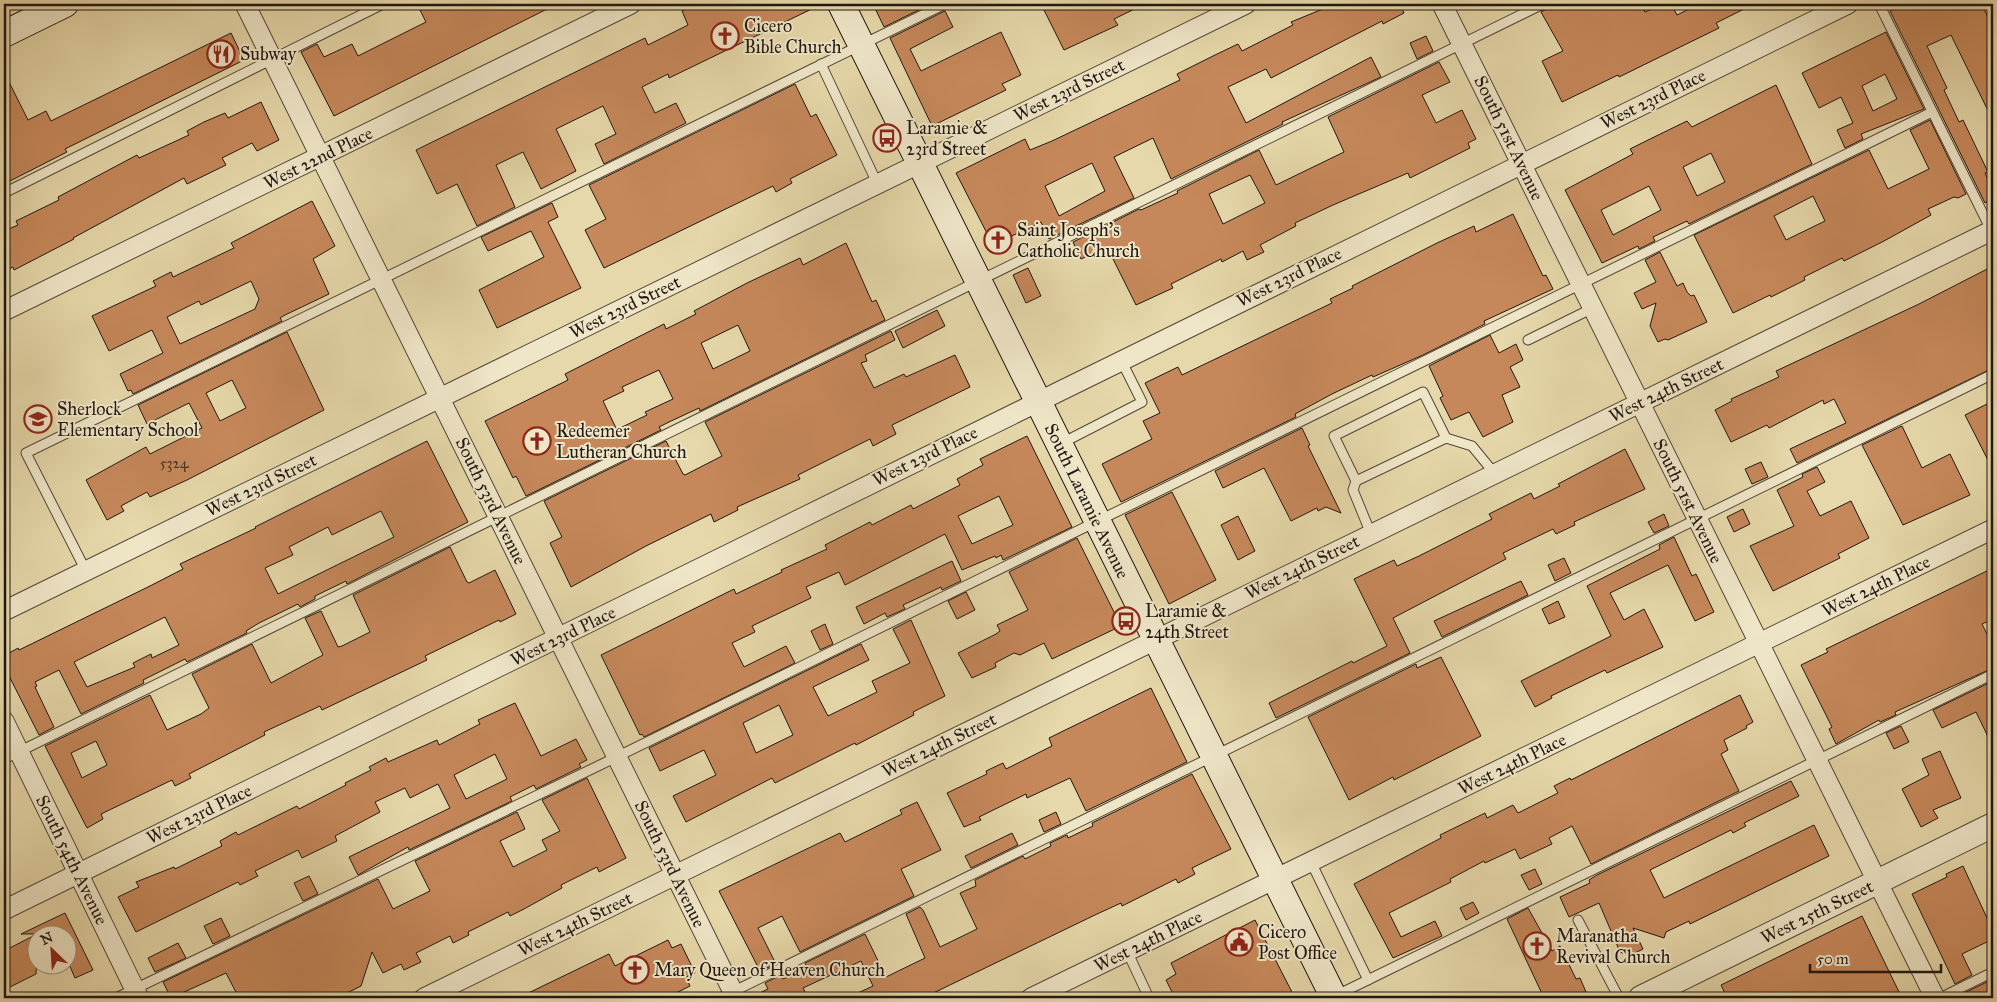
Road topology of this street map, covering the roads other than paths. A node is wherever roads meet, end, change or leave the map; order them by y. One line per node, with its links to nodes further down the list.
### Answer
1 (65, 4): 12 (main road)
2 (245, 4): 15 (street, South 53rd Avenue)
3 (383, 4): 15 (lane)
4 (631, 4): 18 (street, West 22nd Place)
5 (841, 4): 13 (main road, South Laramie Avenue)
6 (945, 4): 13 (lane)
7 (1246, 4): 19 (street, West 23rd Street)
8 (1442, 4): 14 (street, South 51st Avenue)
9 (1543, 4): 14 (lane)
10 (1848, 4): 20 (street, West 23rd Place)
11 (1879, 4): 17 (lane)
12 (4, 34)
13 (862, 44): 16 (lane); 19 (main road, South Laramie Avenue)
14 (1462, 44): 20 (street, South 51st Avenue); 25 (lane)
15 (272, 58): 18 (street, South 53rd Avenue); 22 (lane)
16 (821, 64): 21 (lane); 24 (lane)
17 (1932, 112): 23 (lane); 26 (lane)
18 (320, 156): 24 (street, South 53rd Avenue); 28 (street, West 22nd Place)
19 (920, 162): 21 (street, West 23rd Street); 25 (main road, South Laramie Avenue)
20 (1521, 164): 26 (street, South 51st Avenue); 30 (street, West 23rd Place)
21 (878, 183): 32 (street, West 23rd Street)
22 (4, 193)
23 (1993, 232): 34 (street, West 24th Street)
24 (381, 279): 32 (street, South 53rd Avenue); 44 (lane)
25 (978, 281): 33 (main road, South Laramie Avenue); 39 (lane)
26 (1581, 284): 27 (street, South 51st Avenue); 41 (lane)
27 (1593, 308): 29 (lane); 34 (street, South 51st Avenue)
28 (4, 311)
29 (1528, 340)
30 (1121, 360): 33 (street, West 23rd Place); 36 (lane)
31 (1993, 374): 40 (lane)
32 (440, 398): 39 (street, South 53rd Avenue); 44 (street, West 23rd Street)
33 (1038, 400): 36 (main road, South Laramie Avenue); 46 (street, West 23rd Place)
34 (1640, 403): 37 (street, West 24th Street); 40 (street, South 51st Avenue)
35 (1446, 438): 37 (lane); 38 (lane); 38 (lane)
36 (1059, 444): 41 (main road, South Laramie Avenue)
37 (1495, 474): 43 (street, West 24th Street)
38 (1356, 481): 43 (lane)
39 (498, 516): 46 (street, South 53rd Avenue); 51 (lane)
40 (1697, 520): 48 (street, South 51st Avenue); 52 (lane)
41 (1098, 521): 47 (main road, South Laramie Avenue); 53 (lane)
42 (1993, 529): 48 (street, West 24th Place)
43 (1371, 534): 47 (street, West 24th Street)
44 (86, 571): 45 (street, West 23rd Street)
45 (4, 611)
46 (558, 638): 53 (street, South 53rd Avenue); 57 (street, West 23rd Place)
47 (1156, 639): 52 (main road, South Laramie Avenue); 58 (street, West 24th Street)
48 (1759, 643): 54 (street, South 51st Avenue); 56 (street, West 24th Place)
49 (1993, 674): 54 (lane)
50 (4, 721): 51 (street, South 54th Avenue)
51 (11, 755): 57 (street, South 54th Avenue)
52 (1214, 756): 59 (main road, South Laramie Avenue); 67 (lane)
53 (617, 757): 58 (street, South 53rd Avenue); 66 (lane)
54 (1817, 760): 60 (street, South 51st Avenue); 65 (lane)
55 (1993, 826): 60 (street, West 25th Street)
56 (1311, 862): 59 (street, West 24th Place); 65 (lane)
57 (79, 873): 61 (street, West 23rd Place); 66 (street, South 54th Avenue)
58 (675, 875): 67 (street, South 53rd Avenue); 69 (street, West 24th Street)
59 (1275, 880): 63 (street, West 24th Place); 72 (main road, South Laramie Avenue)
60 (1878, 883): 74 (street, West 25th Street); 75 (street, South 51st Avenue)
61 (4, 910)
62 (1578, 920): 73 (lane)
63 (1127, 952): 70 (street, West 24th Place); 71 (lane)
64 (1993, 972): 76 (lane)
65 (1368, 980): 72 (lane)
66 (137, 994): 68 (lane)
67 (730, 996)
68 (116, 998)
69 (424, 998)
70 (1031, 998)
71 (1149, 998)
72 (1332, 998)
73 (1619, 998)
74 (1641, 998)
75 (1934, 998)
76 (1940, 998)

